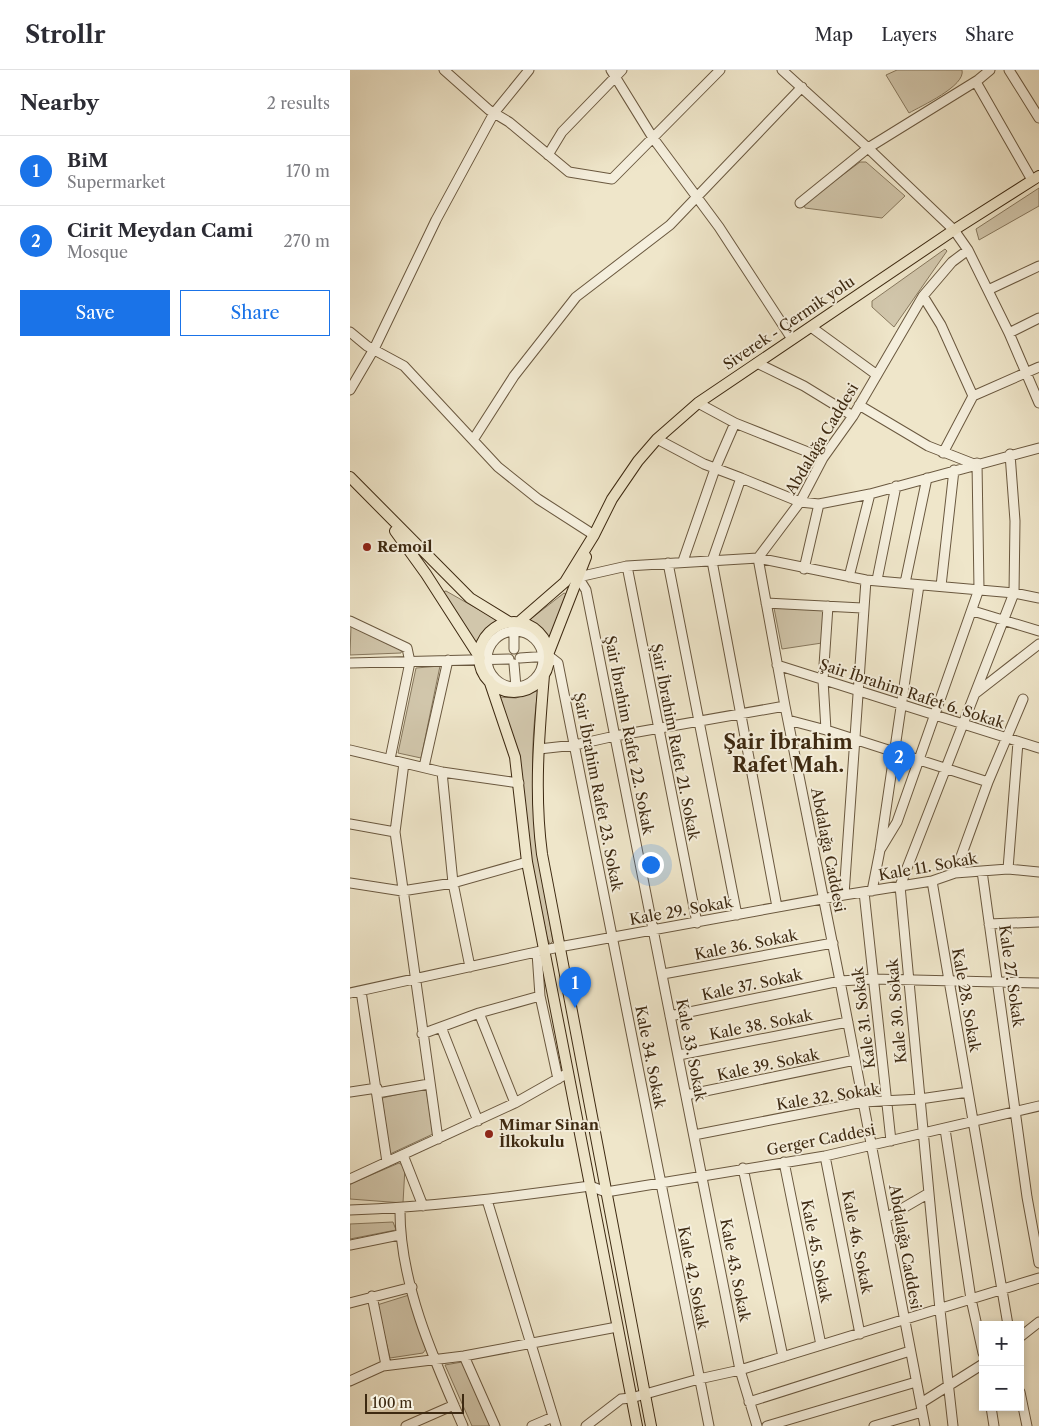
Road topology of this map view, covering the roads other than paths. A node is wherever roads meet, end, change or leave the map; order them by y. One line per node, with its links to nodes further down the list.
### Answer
1 (444, 70): 10 (street)
2 (529, 70): 10 (street)
3 (720, 70): 12 (street)
4 (782, 70): 9 (street)
5 (990, 70): 8 (street)
6 (1009, 70): 11 (street)
7 (616, 72): 12 (street); 14 (street)
8 (976, 82): 13 (street); 15 (street)
9 (802, 87): 13 (street); 16 (street)
10 (494, 113): 14 (street); 28 (street)
11 (1039, 118)
12 (653, 138): 14 (street); 16 (street)
13 (868, 148): 17 (street); 18 (street)
14 (548, 154)
15 (1036, 178): 18 (main road, Siverek - Çermik yolu)
16 (698, 196): 27 (street); 41 (street)
17 (800, 203)
18 (954, 230): 19 (street); 24 (main road, Siverek - Çermik yolu)
19 (968, 250): 21 (street); 22 (street, Abdalağa Caddesi)
20 (1039, 266): 21 (street)
21 (988, 290): 26 (street)
22 (923, 296): 32 (street, Abdalağa Caddesi); 34 (street)
23 (1039, 318): 26 (street)
24 (811, 327): 27 (main road, Siverek - Çermik yolu); 32 (street)
25 (350, 332): 28 (street)
26 (1009, 333): 31 (street)
27 (792, 339): 29 (main road, Siverek - Çermik yolu)
28 (374, 349): 33 (street); 41 (street)
29 (757, 363): 35 (main road, Siverek - Çermik yolu); 38 (street)
30 (1039, 368): 31 (street)
31 (1028, 372): 34 (street); 36 (street)
32 (877, 375): 37 (street, Abdalağa Caddesi)
33 (350, 390)
34 (973, 396): 43 (street)
35 (698, 402): 39 (street); 40 (main road, Siverek - Çermik yolu)
36 (1039, 403)
37 (859, 406): 38 (street, Abdalağa Caddesi); 43 (street)
38 (853, 416): 45 (street, Abdalağa Caddesi)
39 (735, 423): 45 (street); 47 (street)
40 (657, 439): 47 (street); 57 (main road, Siverek - Çermik yolu)
41 (473, 440): 57 (street)
42 (1039, 448): 44 (street)
43 (943, 453): 46 (street)
44 (1010, 454): 46 (street); 73 (street)
45 (823, 458): 54 (street, Abdalağa Caddesi)
46 (976, 463): 48 (street); 72 (street)
47 (715, 469): 50 (street); 59 (street)
48 (954, 470): 51 (street); 71 (street)
49 (350, 478): 56 (main road)
50 (741, 478): 54 (street); 60 (street)
51 (927, 478): 52 (street); 69 (street)
52 (896, 486): 53 (street); 67 (street)
53 (870, 494): 55 (street); 64 (street)
54 (800, 502): 55 (street); 58 (street, Abdalağa Caddesi)
55 (819, 504): 63 (street)
56 (377, 506): 81 (main road); 87 (main road)
57 (594, 535): 65 (main road, Siverek - Çermik yolu); 68 (main road, Siverek - Çermik yolu)
58 (758, 558): 60 (street); 63 (street); 75 (street, Abdalağa Caddesi)
59 (683, 561): 60 (street); 61 (street)
60 (712, 561): 101 (street)
61 (668, 563): 62 (street); 104 (street)
62 (627, 566): 65 (street); 106 (street, Şair İbrahim Rafet 21. Sokak)
63 (804, 569): 64 (street)
64 (849, 576): 66 (street)
65 (578, 577): 68 (street); 85 (main road, Siverek - Çermik yolu); 108 (street, Şair İbrahim Rafet 22. Sokak)
66 (866, 580): 67 (street); 77 (street)
67 (877, 580): 69 (street)
68 (565, 582): 81 (main road, Siverek - Çermik yolu)
69 (905, 584): 70 (street)
70 (919, 585): 71 (street); 99 (street, Kale 31. Sokak)
71 (941, 586): 72 (street)
72 (979, 590): 73 (street); 78 (street)
73 (1014, 593): 74 (street); 79 (street)
74 (1039, 598)
75 (766, 603): 76 (street); 91 (street, Abdalağa Caddesi)
76 (828, 606): 77 (street); 94 (street)
77 (862, 608): 96 (street)
78 (973, 611): 79 (street); 102 (street)
79 (1006, 620): 82 (street); 97 (street)
80 (350, 621): 89 (street)
81 (514, 625): 84 (street); 85 (main road); 87 (main road, Siverek - Çermik yolu)
82 (1039, 631)
83 (1039, 644): 97 (street)
84 (514, 649)
85 (547, 655): 88 (street); 92 (main road, Siverek - Çermik yolu); 95 (street); 112 (street, Şair İbrahim Rafet 23. Sokak)
86 (448, 660): 87 (street); 89 (street); 120 (street)
87 (482, 660): 88 (street); 93 (main road); 95 (street)
88 (514, 660): 95 (street)
89 (410, 662): 90 (street); 118 (street)
90 (350, 663)
91 (777, 665): 94 (street, Şair İbrahim Rafet 6. Sokak); 100 (street, Abdalağa Caddesi)
92 (544, 675): 93 (main road); 114 (main road, Siverek - Çermik yolu)
93 (489, 680): 124 (main road)
94 (823, 680): 96 (street, Şair İbrahim Rafet 6. Sokak); 107 (street)
95 (516, 686)
96 (856, 690): 99 (street, Şair İbrahim Rafet 6. Sokak); 109 (street)
97 (976, 694): 105 (street)
98 (1023, 699): 110 (street)
99 (902, 705): 102 (street, Şair İbrahim Rafet 6. Sokak); 116 (street, Kale 31. Sokak)
100 (785, 706): 101 (street); 103 (street, Abdalağa Caddesi)
101 (739, 714): 104 (street); 141 (street)
102 (935, 717): 105 (street, Şair İbrahim Rafet 6. Sokak); 117 (street)
103 (788, 720): 107 (street); 140 (street, Abdalağa Caddesi)
104 (700, 721): 106 (street); 142 (street)
105 (963, 726): 110 (street, Şair İbrahim Rafet 6. Sokak); 121 (street)
106 (658, 728): 108 (street); 144 (street, Şair İbrahim Rafet 21. Sokak)
107 (826, 730): 109 (street)
108 (615, 736): 112 (street); 146 (street, Şair İbrahim Rafet 22. Sokak)
109 (855, 739): 116 (street); 139 (street)
110 (1007, 739): 111 (street, Şair İbrahim Rafet 6. Sokak); 123 (street)
111 (1018, 742): 113 (street, Şair İbrahim Rafet 6. Sokak); 129 (street)
112 (575, 745): 114 (street); 147 (street, Şair İbrahim Rafet 23. Sokak)
113 (1039, 748)
114 (539, 749): 149 (main road, Siverek - Çermik yolu)
115 (350, 750): 118 (street)
116 (894, 752): 117 (street); 127 (street, Kale 31. Sokak)
117 (919, 758): 121 (street); 127 (street)
118 (390, 759): 119 (street)
119 (404, 763): 120 (street); 126 (street)
120 (424, 767): 122 (street)
121 (948, 768): 123 (street); 136 (street)
122 (442, 772): 124 (street); 135 (street)
123 (988, 782): 132 (street)
124 (519, 783): 128 (main road)
125 (350, 824): 126 (street)
126 (395, 832): 137 (street)
127 (880, 850): 138 (street, Kale 31. Sokak)
128 (527, 862): 135 (street); 150 (main road)
129 (1008, 869): 130 (street, Kale 11. Sokak); 131 (street, Kale 11. Sokak)
130 (982, 871): 132 (street, Kale 11. Sokak); 145 (street, Kale 27. Sokak)
131 (1039, 872)
132 (955, 873): 133 (street, Kale 11. Sokak)
133 (932, 881): 136 (street, Kale 11. Sokak); 157 (street, Kale 28. Sokak)
134 (350, 883): 137 (street)
135 (452, 883): 137 (street); 151 (street)
136 (900, 886): 138 (street, Kale 11. Sokak); 155 (street, Kale 30. Sokak)
137 (402, 891): 153 (street)
138 (868, 892): 139 (street, Kale 11. Sokak); 154 (street, Kale 31. Sokak)
139 (844, 895): 140 (street, Kale 11. Sokak)
140 (823, 900): 141 (street, Kale 29. Sokak); 148 (street, Abdalağa Caddesi)
141 (778, 907): 142 (street, Kale 29. Sokak)
142 (737, 915): 144 (street, Kale 29. Sokak)
143 (1039, 922): 145 (street)
144 (697, 923): 146 (street, Kale 29. Sokak)
145 (989, 924): 158 (street, Kale 27. Sokak)
146 (655, 930): 147 (street, Kale 29. Sokak); 152 (street, Kale 33. Sokak)
147 (612, 938): 149 (street, Kale 29. Sokak); 198 (street, Kale 34. Sokak)
148 (833, 943): 152 (street, Kale 36. Sokak); 156 (street, Abdalağa Caddesi)
149 (559, 947): 150 (street, Kale 29. Sokak); 200 (main road, Siverek - Çermik yolu)
150 (541, 952): 151 (street, Kale 29. Sokak); 162 (street); 170 (main road)
151 (470, 967): 153 (street, Kale 29. Sokak)
152 (663, 974): 164 (street, Kale 33. Sokak)
153 (414, 978): 160 (street, Kale 29. Sokak); 167 (street)
154 (873, 979): 155 (street, Kale 37. Sokak); 156 (street, Kale 37. Sokak); 178 (street, Kale 31. Sokak)
155 (908, 980): 157 (street, Kale 37. Sokak); 177 (street, Kale 30. Sokak)
156 (840, 981): 164 (street, Kale 37. Sokak); 165 (street, Abdalağa Caddesi)
157 (950, 981): 158 (street, Kale 37. Sokak); 175 (street, Kale 28. Sokak)
158 (998, 982): 159 (street, Kale 37. Sokak); 182 (street, Kale 27. Sokak)
159 (1039, 983)
160 (361, 991): 161 (street, Kale 29. Sokak); 173 (street)
161 (350, 993)
162 (540, 996): 163 (street); 171 (street)
163 (479, 1013): 166 (street); 180 (street)
164 (670, 1016): 168 (street, Kale 33. Sokak)
165 (848, 1022): 168 (street, Kale 38. Sokak); 169 (street, Abdalağa Caddesi)
166 (441, 1027): 167 (street); 183 (street)
167 (422, 1034): 172 (street)
168 (679, 1056): 176 (street, Kale 33. Sokak)
169 (855, 1060): 176 (street, Kale 39. Sokak); 179 (street, Abdalağa Caddesi)
170 (568, 1074): 171 (street); 199 (main road)
171 (558, 1079): 180 (street)
172 (429, 1084): 173 (street); 188 (street)
173 (377, 1090): 174 (street); 193 (street)
174 (350, 1092)
175 (968, 1092): 177 (street, Kale 32. Sokak); 184 (street, Kale 28. Sokak)
176 (686, 1095): 187 (street, Kale 33. Sokak)
177 (920, 1099): 178 (street, Kale 32. Sokak); 186 (street, Kale 30. Sokak)
178 (888, 1100): 179 (street, Kale 32. Sokak); 189 (street, Kale 31. Sokak)
179 (863, 1102): 187 (street, Kale 32. Sokak); 190 (street, Abdalağa Caddesi)
180 (516, 1103): 183 (street)
181 (1039, 1106): 182 (street, Gerger Caddesi)
182 (1017, 1112): 184 (street, Gerger Caddesi); 209 (street, Kale 27. Sokak)
183 (478, 1121): 188 (street)
184 (973, 1123): 185 (street, Gerger Caddesi); 212 (street, Kale 28. Sokak)
185 (945, 1129): 186 (street, Gerger Caddesi); 214 (street)
186 (923, 1133): 189 (street, Gerger Caddesi); 201 (street, Kale 30. Sokak)
187 (694, 1135): 196 (street, Kale 33. Sokak)
188 (438, 1139): 191 (street)
189 (891, 1141): 190 (street, Gerger Caddesi)
190 (872, 1145): 192 (street, Gerger Caddesi); 206 (street, Abdalağa Caddesi)
191 (404, 1155): 193 (street); 203 (street)
192 (825, 1156): 194 (street, Gerger Caddesi); 221 (street, Kale 46. Sokak)
193 (387, 1162): 197 (street)
194 (784, 1162): 195 (street, Gerger Caddesi); 225 (street, Kale 45. Sokak)
195 (743, 1168): 196 (street, Gerger Caddesi); 228 (street)
196 (703, 1175): 198 (street, Gerger Caddesi); 232 (street, Kale 43. Sokak)
197 (350, 1179)
198 (660, 1182): 200 (street, Gerger Caddesi); 233 (street, Kale 42. Sokak)
199 (590, 1186): 200 (street); 202 (street); 220 (main road)
200 (606, 1192): 237 (main road, Siverek - Çermik yolu)
201 (929, 1193): 206 (street); 216 (street, Kale 30. Sokak)
202 (487, 1200): 203 (street); 224 (street)
203 (423, 1206): 204 (street)
204 (400, 1208): 205 (street); 207 (street)
205 (350, 1210)
206 (886, 1218): 217 (street, Abdalağa Caddesi)
207 (399, 1235): 208 (street); 211 (street)
208 (350, 1245)
209 (1039, 1263)
210 (1039, 1278): 212 (street)
211 (412, 1287): 213 (street); 229 (street)
212 (1002, 1289): 214 (street); 218 (street, Kale 28. Sokak)
213 (372, 1296): 215 (street); 230 (street)
214 (971, 1299): 216 (street); 223 (street)
215 (350, 1303)
216 (940, 1310): 217 (street); 236 (street, Kale 30. Sokak)
217 (904, 1320): 221 (street); 226 (street, Abdalağa Caddesi)
218 (1007, 1321)
219 (1039, 1322): 222 (street)
220 (617, 1327): 224 (street); 238 (main road)
221 (860, 1334): 225 (street)
222 (1024, 1334)
223 (979, 1336)
224 (531, 1344): 227 (street); 244 (street)
225 (821, 1345): 228 (street)
226 (910, 1351): 235 (street, Abdalağa Caddesi); 239 (street)
227 (464, 1356): 229 (street); 247 (street)
228 (783, 1357): 232 (street)
229 (433, 1358): 230 (street); 240 (street)
230 (386, 1365): 234 (street)
231 (980, 1366): 236 (street)
232 (740, 1370): 233 (street); 239 (street, Kale 43. Sokak)
233 (700, 1379): 237 (street); 253 (street, Kale 42. Sokak)
234 (350, 1381)
235 (916, 1382): 241 (street, Abdalağa Caddesi); 255 (street)
236 (949, 1387): 241 (street); 258 (street, Kale 30. Sokak)
237 (645, 1393): 238 (street); 252 (main road, Siverek - Çermik yolu)
238 (631, 1398): 250 (street); 251 (main road)
239 (749, 1402): 254 (street, Kale 43. Sokak)
240 (454, 1405): 245 (street); 246 (street)
241 (921, 1407): 256 (street); 257 (street, Abdalağa Caddesi)
242 (992, 1411): 259 (street)
243 (1024, 1411): 260 (street)
244 (553, 1416): 248 (street); 249 (street)
245 (406, 1426)
246 (463, 1426)
247 (495, 1426)
248 (532, 1426)
249 (556, 1426)
250 (586, 1426)
251 (638, 1426)
252 (651, 1426)
253 (709, 1426)
254 (757, 1426)
255 (767, 1426)
256 (874, 1426)
257 (925, 1426)
258 (953, 1426)
259 (994, 1426)
260 (1027, 1426)

